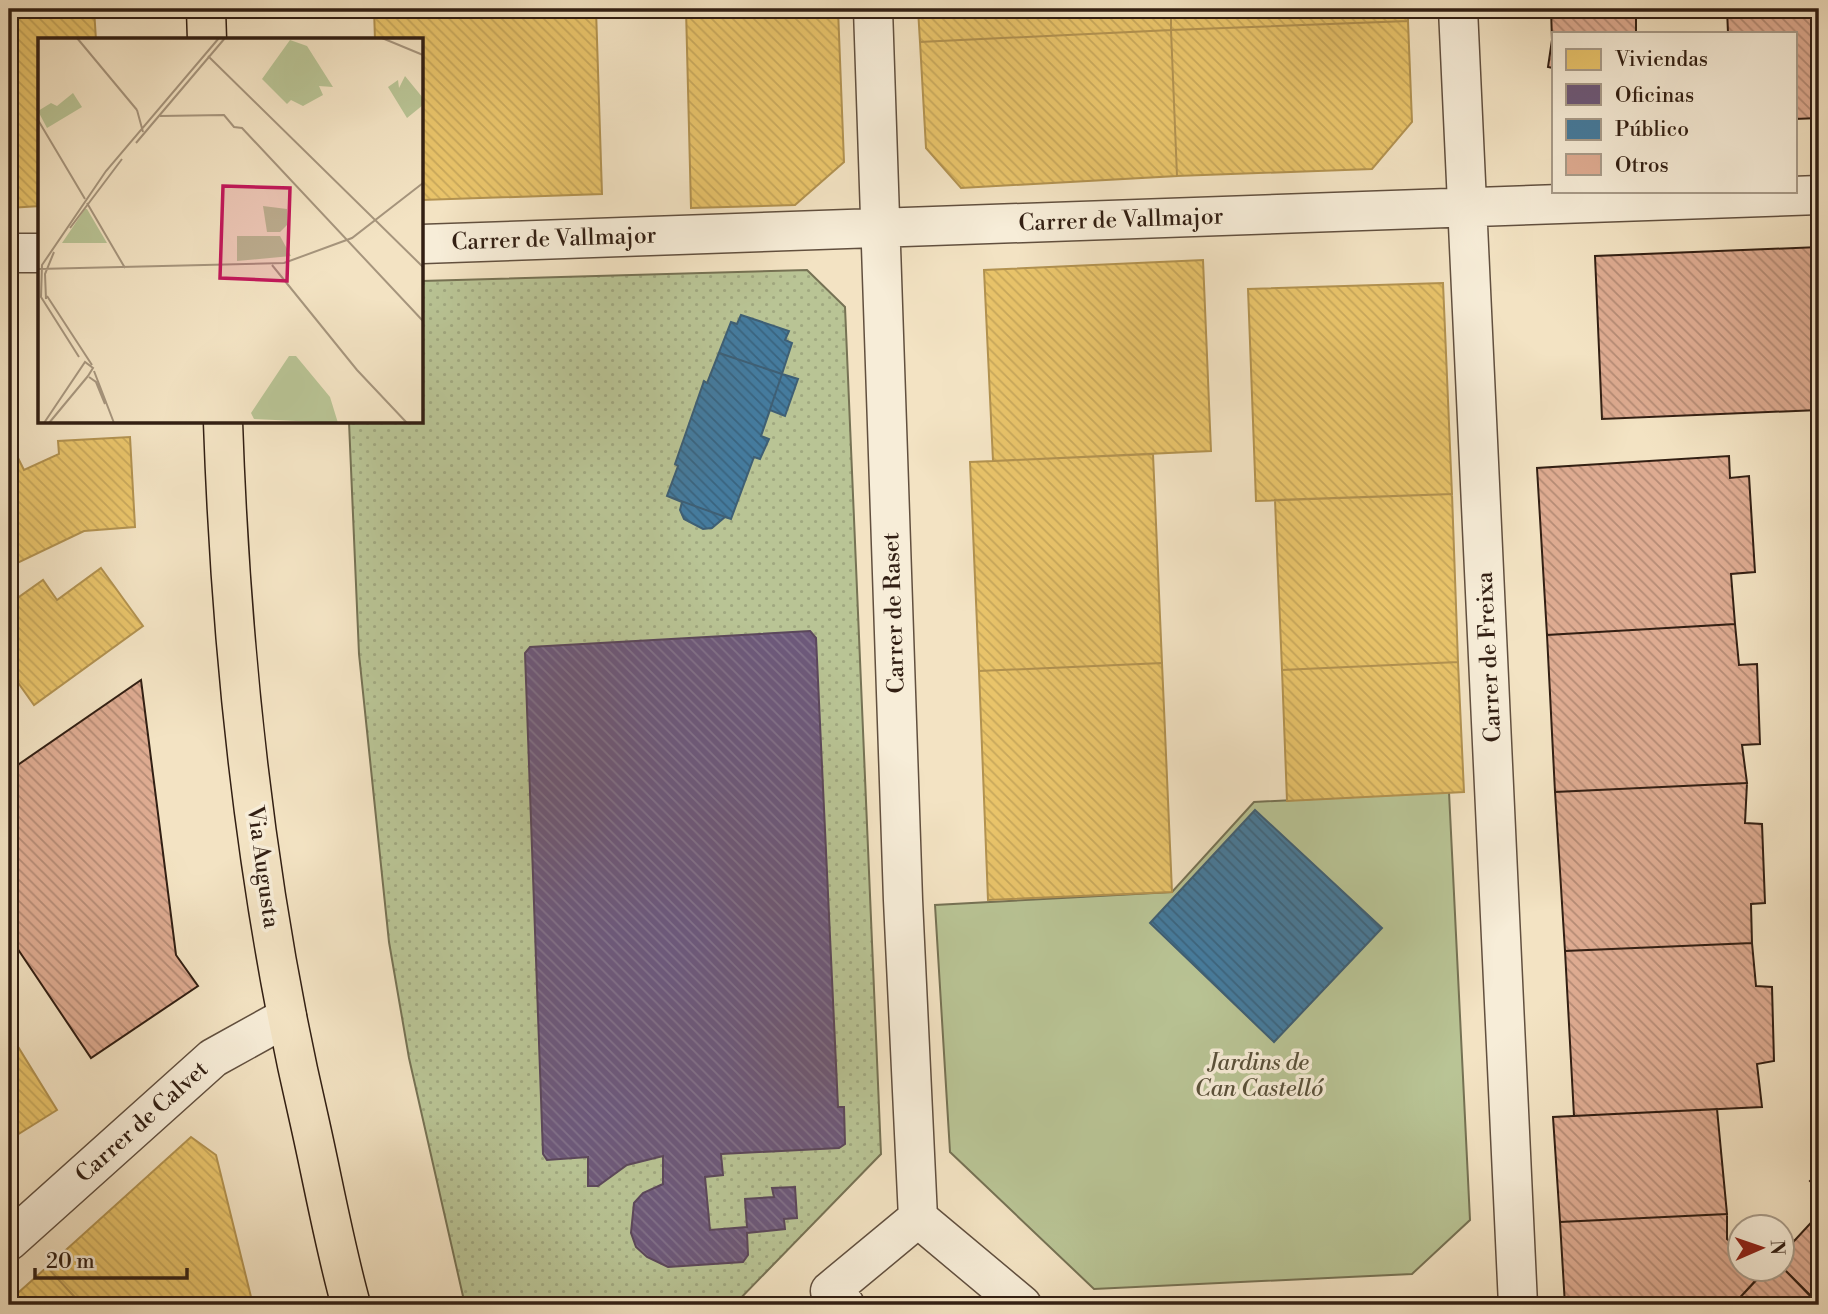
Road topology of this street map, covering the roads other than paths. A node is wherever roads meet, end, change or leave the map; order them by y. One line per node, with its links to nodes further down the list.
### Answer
1 (206, 9): 4 (main road)
2 (873, 9): 7 (street, Carrer de Raset)
3 (1458, 9): 6 (street, Carrer de Freixa)
4 (207, 38)
5 (1819, 194): 6 (street, Carrer de Vallmajor)
6 (1468, 208): 7 (street, Carrer de Vallmajor); 18 (street, Carrer de Freixa)
7 (881, 229): 8 (street, Carrer de Vallmajor); 13 (street, Carrer de Raset)
8 (424, 244)
9 (9, 253): 10 (street)
10 (38, 253)
11 (223, 424): 12 (main road, Via Augusta)
12 (286, 1017): 14 (street, Carrer de Calvet); 16 (main road, Via Augusta)
13 (918, 1218): 15 (street); 17 (street)
14 (9, 1241)
15 (829, 1301)
16 (351, 1305)
17 (1022, 1305)
18 (1517, 1305)

